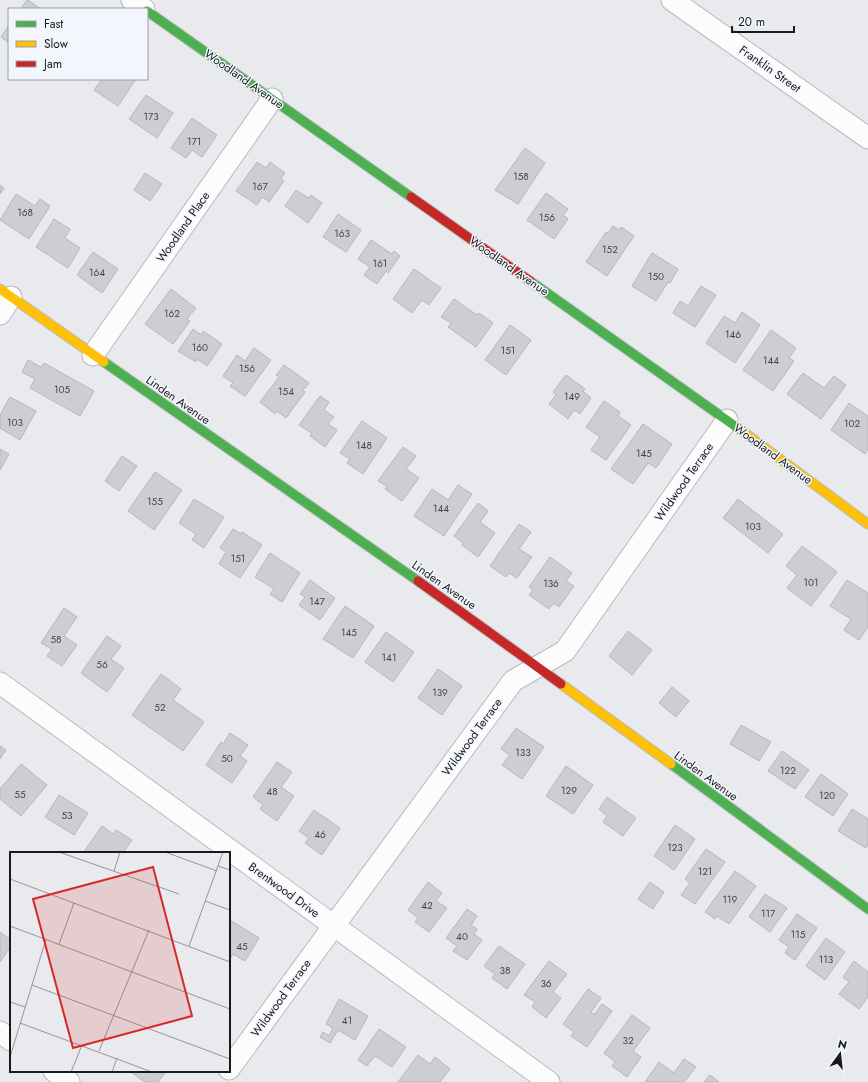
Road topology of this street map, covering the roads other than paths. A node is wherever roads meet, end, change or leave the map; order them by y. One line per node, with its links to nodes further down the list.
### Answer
1 (132, 0): 3 (street)
2 (672, 0): 6 (street, Franklin Street)
3 (143, 8)
4 (148, 12): 5 (street, Woodland Avenue)
5 (272, 99): 8 (street, Woodland Place); 9 (street, Woodland Avenue)
6 (868, 138)
7 (4, 300): 8 (street, Linden Avenue)
8 (93, 355): 11 (street, Linden Avenue)
9 (727, 420): 10 (street, Woodland Avenue); 11 (street, Wildwood Terrace)
10 (868, 524)
11 (538, 667): 13 (street, Linden Avenue); 14 (street, Wildwood Terrace)
12 (0, 683): 14 (street, Brentwood Drive)
13 (868, 909)
14 (334, 926): 17 (street, Wildwood Terrace); 20 (street, Brentwood Drive)
15 (0, 1032): 16 (street)
16 (10, 1039)
17 (230, 1067)
18 (226, 1072): 19 (street, Wildwood Terrace)
19 (219, 1082)
20 (549, 1082)

